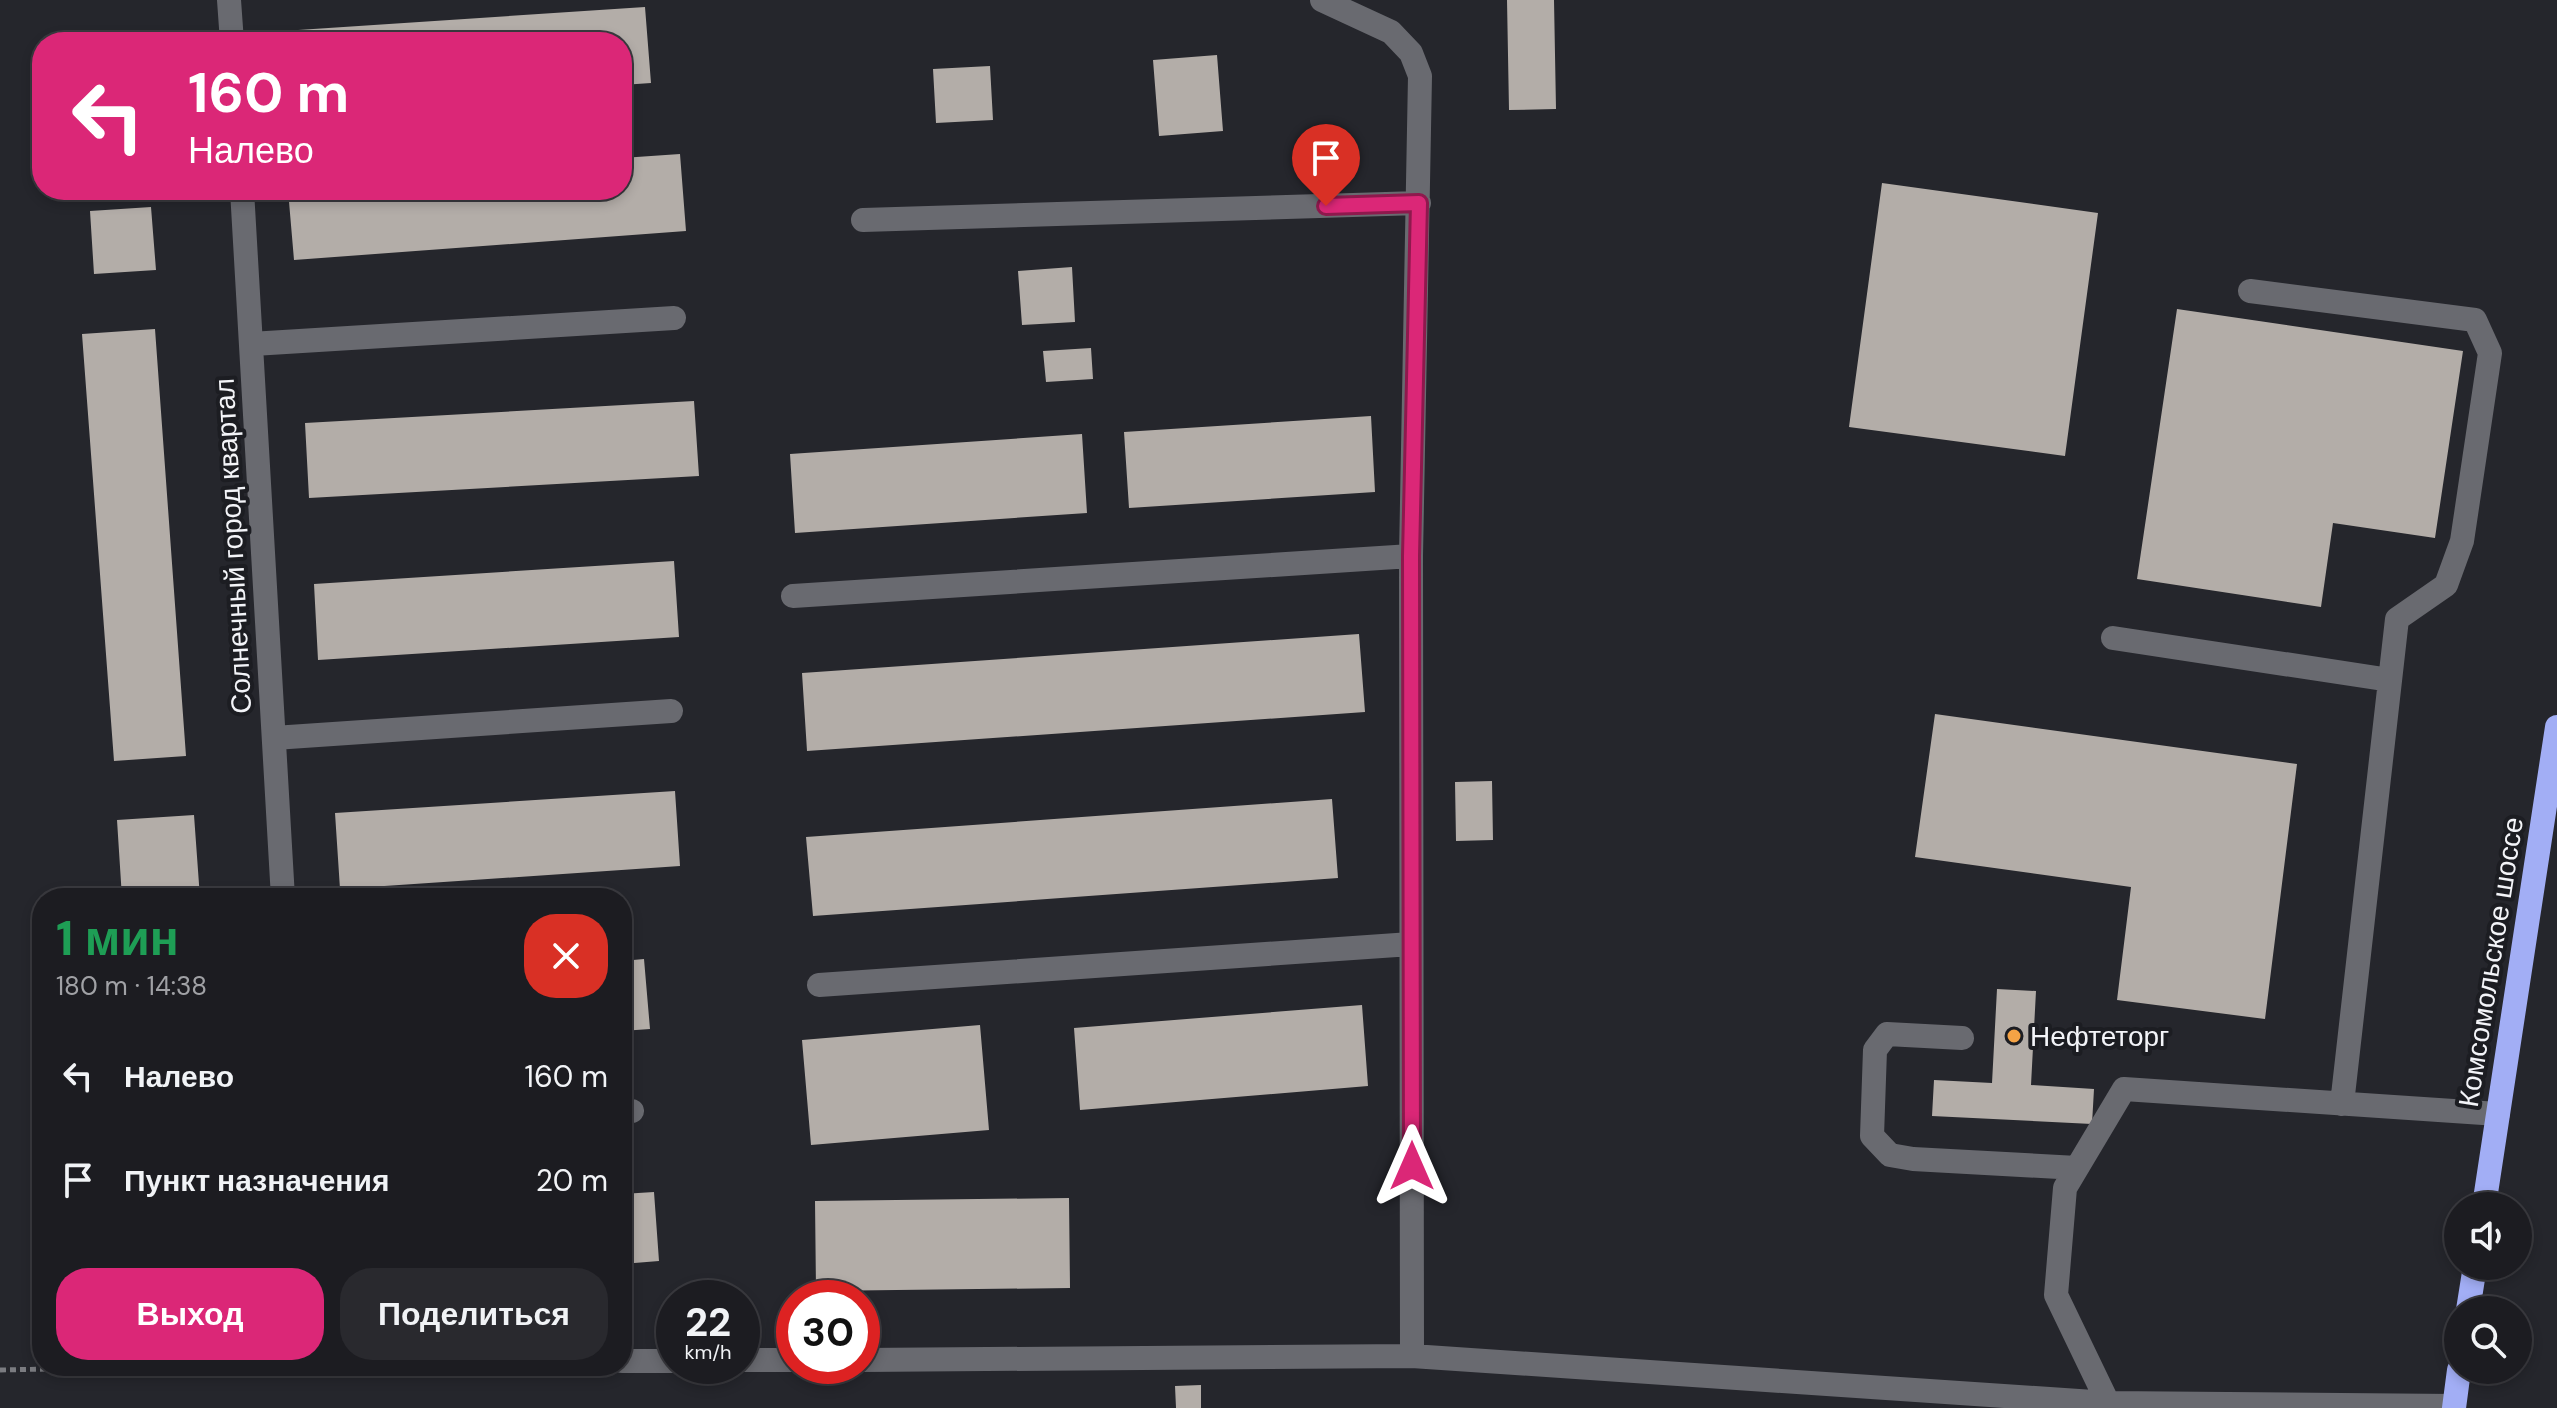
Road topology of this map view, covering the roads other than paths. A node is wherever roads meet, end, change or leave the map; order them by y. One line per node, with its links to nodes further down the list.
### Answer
1 (229, 0): 3 (street)
2 (1322, 0): 5 (street)
3 (231, 32)
4 (243, 200): 9 (street, Солнечный город квартал)
5 (1419, 203): 6 (street); 10 (street)
6 (863, 220)
7 (2250, 291): 13 (street)
8 (674, 318): 9 (street)
9 (252, 344): 16 (street, Солнечный город квартал)
10 (1411, 556): 11 (street); 18 (street)
11 (793, 596)
12 (2113, 638): 13 (street)
13 (2390, 680): 21 (street)
14 (671, 711): 16 (street)
15 (2557, 727): 22 (highway, Комсомольское шоссе)
16 (274, 738): 17 (street, Солнечный город квартал)
17 (282, 888)
18 (1411, 944): 19 (street); 25 (street)
19 (819, 985)
20 (1962, 1038): 23 (street)
21 (2342, 1104): 22 (street); 23 (street)
22 (2498, 1114): 24 (highway, Комсомольское шоссе)
23 (2077, 1168): 30 (street)
24 (2486, 1192)
25 (1412, 1356): 26 (street); 30 (street)
26 (880, 1360)
27 (632, 1361): 28 (street)
28 (656, 1361)
29 (2457, 1384): 31 (highway)
30 (2108, 1403): 31 (street)
31 (2454, 1407)

